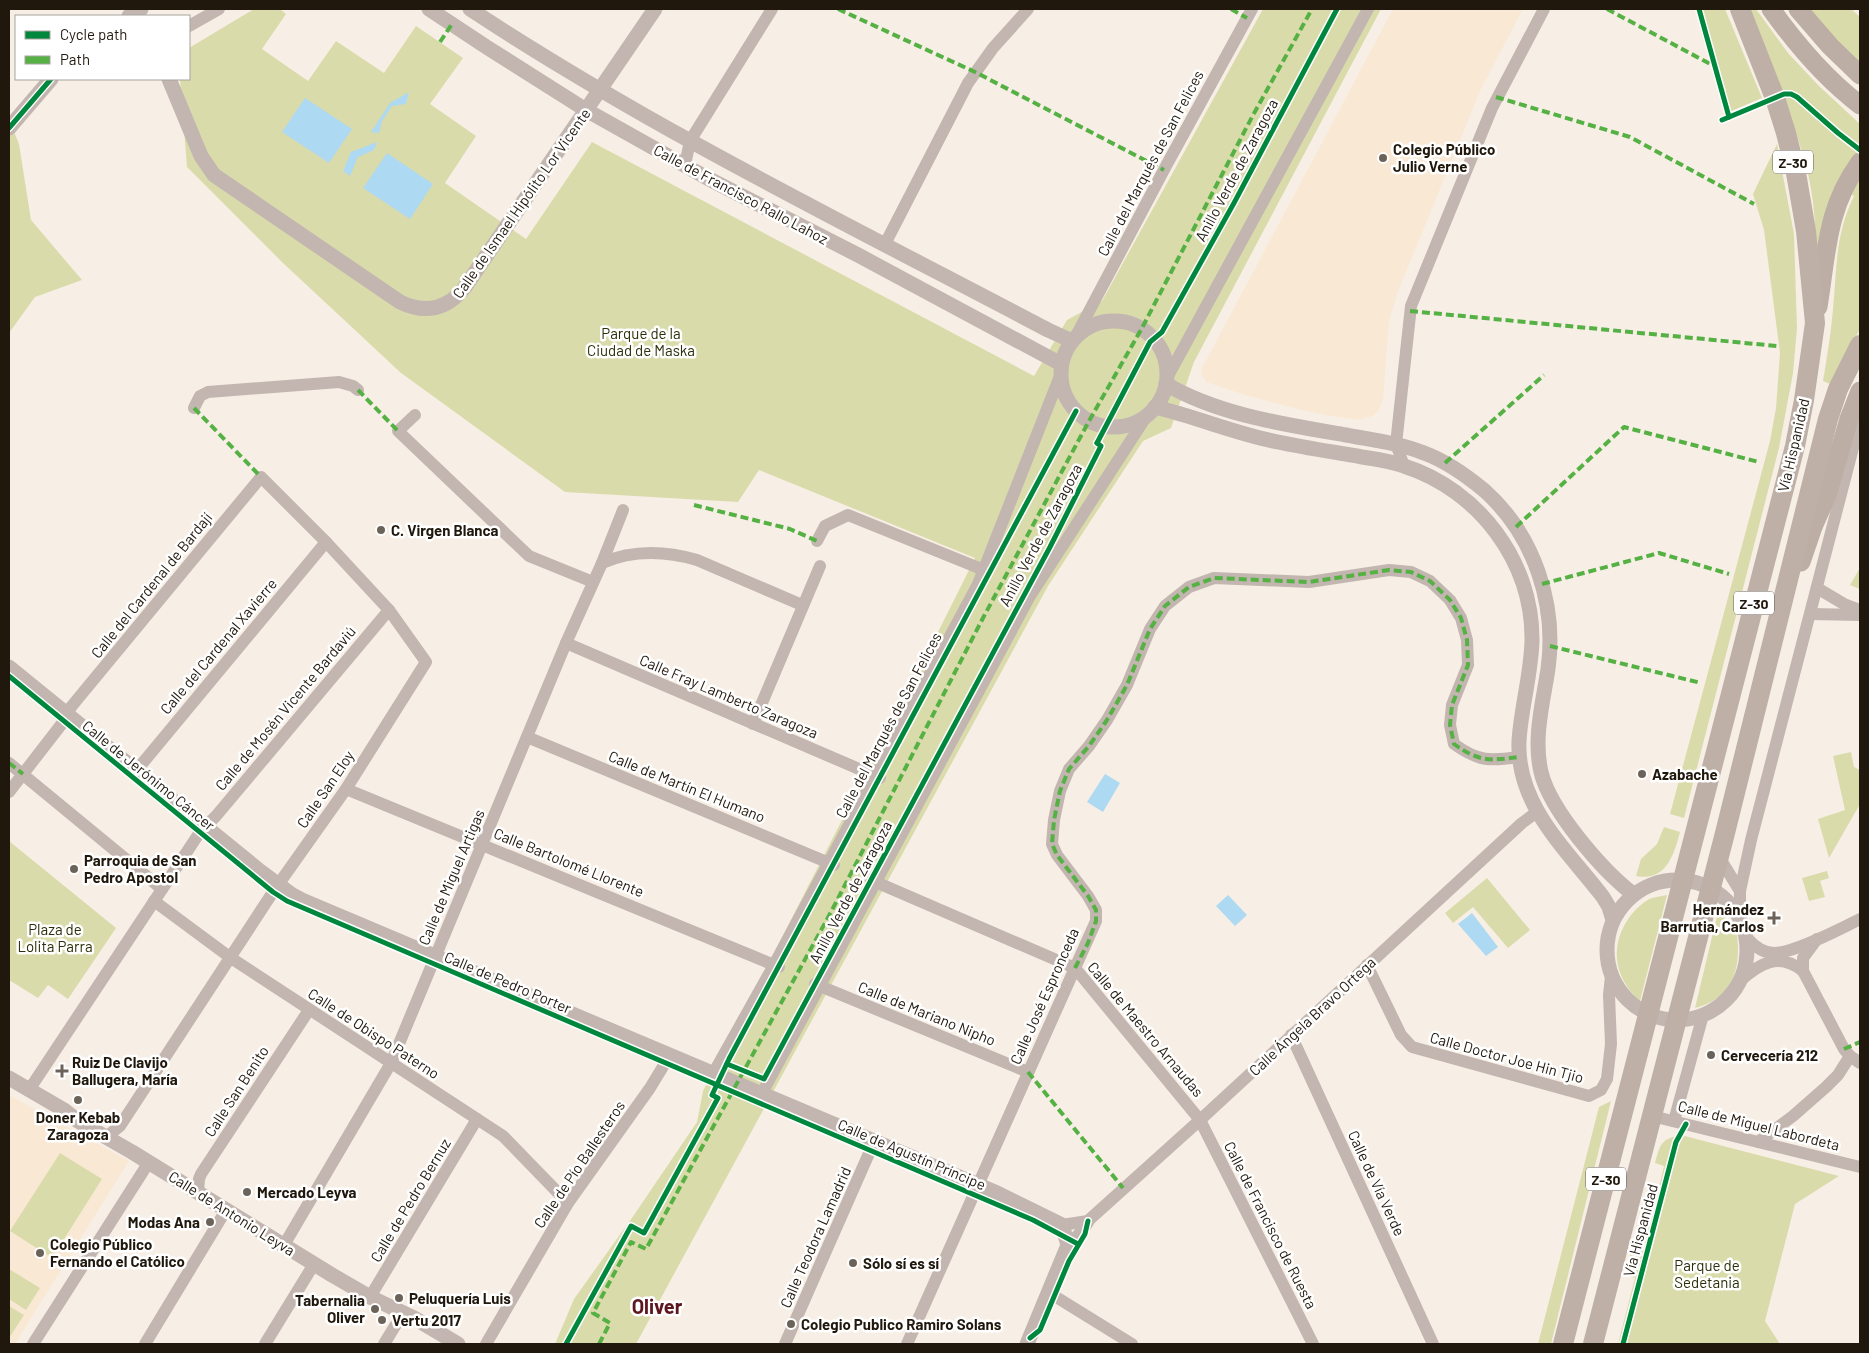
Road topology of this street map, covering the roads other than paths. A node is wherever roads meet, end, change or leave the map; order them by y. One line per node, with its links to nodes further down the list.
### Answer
1 (219, 9): 13 (street)
2 (429, 9): 19 (street, Calle de Francisco Rallo Lahoz)
3 (470, 9): 17 (street, Calle de Francisco Rallo Lahoz)
4 (655, 9): 17 (street, Calle de Ismael Hipólito Lor Vicente)
5 (772, 9): 21 (street)
6 (1028, 9): 24 (street)
7 (1252, 9): 26 (street, Calle del Marqués de San Felices)
8 (1368, 9): 29 (street)
9 (1544, 9): 36 (street)
10 (1740, 9): 25 (highway, Vía Hispanidad / Z-30)
11 (1771, 9): 18 (main road)
12 (1798, 9): 14 (main road)
13 (190, 25)
14 (1860, 75)
15 (50, 80): 20 (street)
16 (168, 80): 19 (street, Calle de Ismael Hipólito Lor Vicente)
17 (600, 90): 19 (street, Calle de Ismael Hipólito Lor Vicente); 21 (street, Calle de Francisco Rallo Lahoz)
18 (1860, 105)
19 (586, 110): 23 (street, Calle de Francisco Rallo Lahoz)
20 (9, 128)
21 (690, 141): 23 (street); 24 (street, Calle de Francisco Rallo Lahoz)
22 (1860, 162): 25 (main road, Z-30)
23 (686, 165): 28 (street, Calle de Francisco Rallo Lahoz)
24 (885, 244): 26 (street, Calle de Francisco Rallo Lahoz)
25 (1815, 323): 70 (highway, Vía Hispanidad / Z-30)
26 (1074, 337): 28 (street); 29 (street)
27 (1860, 345): 52 (highway, Vía Hispanidad / Z-30)
28 (1061, 370): 33 (street); 44 (street, Calle del Marqués de San Felices)
29 (1167, 381): 33 (street); 36 (street)
30 (358, 390): 32 (street)
31 (1860, 391): 52 (main road)
32 (194, 408)
33 (1151, 412): 37 (street); 71 (street)
34 (415, 414): 45 (street)
35 (1860, 421): 46 (street)
36 (1396, 444): 37 (street); 76 (street)
37 (1404, 466): 58 (street)
38 (261, 477): 41 (street, Calle San Eloy); 55 (street, Calle del Cardenal de Bardají)
39 (623, 510): 42 (street, Calle de Miguel Artigas)
40 (816, 541): 44 (street)
41 (326, 542): 48 (street, Calle San Eloy); 60 (street, Calle del Cardenal Xavierre)
42 (602, 563): 45 (street, Calle de Miguel Artigas); 47 (street)
43 (820, 566): 47 (street)
44 (984, 570): 62 (street, Calle del Marqués de San Felices)
45 (593, 582): 53 (street, Calle de Miguel Artigas)
46 (1817, 588): 49 (street); 50 (street)
47 (802, 605): 56 (street)
48 (389, 610): 63 (street, Calle San Eloy); 66 (street, Calle de Mosén Vicente Bardaviú)
49 (1860, 610)
50 (1811, 614): 51 (street); 75 (street)
51 (1860, 615)
52 (1779, 616): 68 (highway, Vía Hispanidad / Z-30)
53 (566, 643): 56 (street, Calle Fray Lamberto Zaragoza); 57 (street, Calle de Miguel Artigas)
54 (9, 667): 55 (street, Calle de Jerónimo Cáncer)
55 (67, 715): 60 (street, Calle de Jerónimo Cáncer); 61 (street, Calle del Cardenal de Bardají)
56 (753, 724): 62 (street, Calle Fray Lamberto Zaragoza)
57 (527, 737): 67 (street, Calle de Miguel Artigas); 69 (street, Calle de Martín El Humano)
58 (1519, 757): 65 (street); 87 (street, Calle José Espronceda)
59 (9, 763): 61 (street)
60 (136, 771): 66 (street, Calle de Jerónimo Cáncer)
61 (22, 774): 64 (street, Calle del Cardenal de Bardají); 74 (street)
62 (878, 777): 69 (street, Calle del Marqués de San Felices)
63 (346, 789): 67 (street, Calle Bartolomé Llorente); 72 (street, Calle San Eloy)
64 (9, 792)
65 (1537, 812): 79 (street); 85 (street, Calle Ángela Bravo Ortega)
66 (205, 826): 72 (street, Calle de Jerónimo Cáncer); 74 (street, Calle de Mosén Vicente Bardaviú)
67 (482, 844): 83 (street, Calle de Miguel Artigas); 86 (street, Calle Bartolomé Llorente)
68 (1719, 857): 73 (highway, Vía Hispanidad / Z-30); 75 (street)
69 (831, 863): 86 (street, Calle del Marqués de San Felices)
70 (1682, 880): 73 (street); 76 (street); 93 (highway, Vía Hispanidad / Z-30)
71 (873, 881): 87 (street, Calle de Maestro Arnaudas); 91 (street)
72 (278, 885): 83 (street, Calle de Pedro Porter); 84 (street, Calle San Eloy)
73 (1710, 888): 78 (street); 95 (highway, Vía Hispanidad / Z-30)
74 (162, 889): 77 (street, Calle de Mosén Vicente Bardaviú)
75 (1740, 891): 78 (street)
76 (1633, 894): 79 (street)
77 (154, 901): 84 (street, Calle de Obispo Paterno); 103 (street, Calle de Mosén Vicente Bardaviú)
78 (1740, 917): 81 (street)
79 (1613, 920): 89 (street)
80 (1860, 920): 82 (street)
81 (1747, 938): 82 (street); 90 (street)
82 (1818, 939): 88 (street)
83 (436, 956): 97 (street, Calle de Pedro Porter); 99 (street, Calle de Miguel Artigas)
84 (231, 958): 92 (street, Calle de Obispo Paterno); 109 (street, Calle San Eloy)
85 (1367, 965): 89 (street, Calle Doctor Joe Hin Tjio); 96 (street, Calle Ángela Bravo Ortega)
86 (776, 966): 101 (street, Calle del Marqués de San Felices)
87 (1075, 968): 100 (street, Calle José Espronceda); 107 (street, Calle de Maestro Arnaudas)
88 (1803, 971): 90 (street); 98 (street)
89 (1611, 976): 93 (street)
90 (1740, 982): 94 (street)
91 (817, 984): 100 (street, Calle de Mariano Nipho); 104 (street)
92 (309, 1010): 99 (street, Calle de Obispo Paterno); 115 (street, Calle San Benito)
93 (1649, 1014): 95 (street); 138 (highway, Vía Hispanidad / Z-30)
94 (1703, 1015): 95 (street); 108 (street)
95 (1678, 1019): 105 (highway, Vía Hispanidad / Z-30)
96 (1292, 1035): 107 (street, Calle Ángela Bravo Ortega); 137 (street, Calle de Vía Verde)
97 (670, 1055): 101 (street, Calle de Pedro Porter); 116 (street, Calle de Pío Ballesteros)
98 (1855, 1059): 111 (street)
99 (391, 1063): 106 (street, Calle de Obispo Paterno); 120 (street, Calle de Miguel Artigas)
100 (1028, 1072): 114 (street, Calle José Espronceda)
101 (712, 1074): 104 (street, Calle de Agustín Príncipe)
102 (9, 1078): 103 (street, Calle de Antonio Leyva)
103 (30, 1090): 109 (street, Calle de Antonio Leyva)
104 (761, 1094): 110 (street, Calle de Agustín Príncipe)
105 (1652, 1116): 108 (street, Calle de Miguel Labordeta); 139 (highway, Vía Hispanidad / Z-30)
106 (478, 1119): 116 (street, Calle de Obispo Paterno); 124 (street, Calle de Pedro Bernuz)
107 (1200, 1120): 118 (street, Calle Ángela Bravo Ortega); 136 (street, Calle de Francisco de Ruesta)
108 (1674, 1121): 111 (street, Calle de Miguel Labordeta)
109 (106, 1137): 112 (street, Calle de Antonio Leyva)
110 (874, 1142): 114 (street, Calle de Agustín Príncipe); 132 (street, Calle Teodora Lamadrid)
111 (1758, 1142): 113 (street, Calle de Miguel Labordeta)
112 (149, 1162): 115 (street, Calle de Antonio Leyva); 126 (street)
113 (1860, 1166)
114 (978, 1186): 119 (street, Calle de Agustín Príncipe); 133 (street, Calle José Espronceda)
115 (198, 1192): 117 (street, Calle de Antonio Leyva)
116 (568, 1203): 131 (street, Calle de Pío Ballesteros)
117 (226, 1210): 120 (street, Calle de Antonio Leyva); 127 (street)
118 (1088, 1221): 119 (street); 121 (street, Calle Ángela Bravo Ortega)
119 (1062, 1225): 121 (street)
120 (284, 1245): 122 (street, Calle de Antonio Leyva)
121 (1068, 1245): 123 (street, Calle Ángela Bravo Ortega)
122 (314, 1264): 124 (street, Calle de Antonio Leyva); 128 (street)
123 (1048, 1292): 134 (street, Calle Ángela Bravo Ortega); 135 (street)
124 (370, 1297): 125 (street, Calle de Antonio Leyva)
125 (403, 1313): 129 (street); 130 (street, Calle de Antonio Leyva)
126 (33, 1344)
127 (145, 1344)
128 (265, 1344)
129 (384, 1344)
130 (458, 1344)
131 (486, 1344)
132 (785, 1344)
133 (907, 1344)
134 (1027, 1344)
135 (1132, 1344)
136 (1313, 1344)
137 (1434, 1344)
138 (1563, 1344)
139 (1593, 1344)

